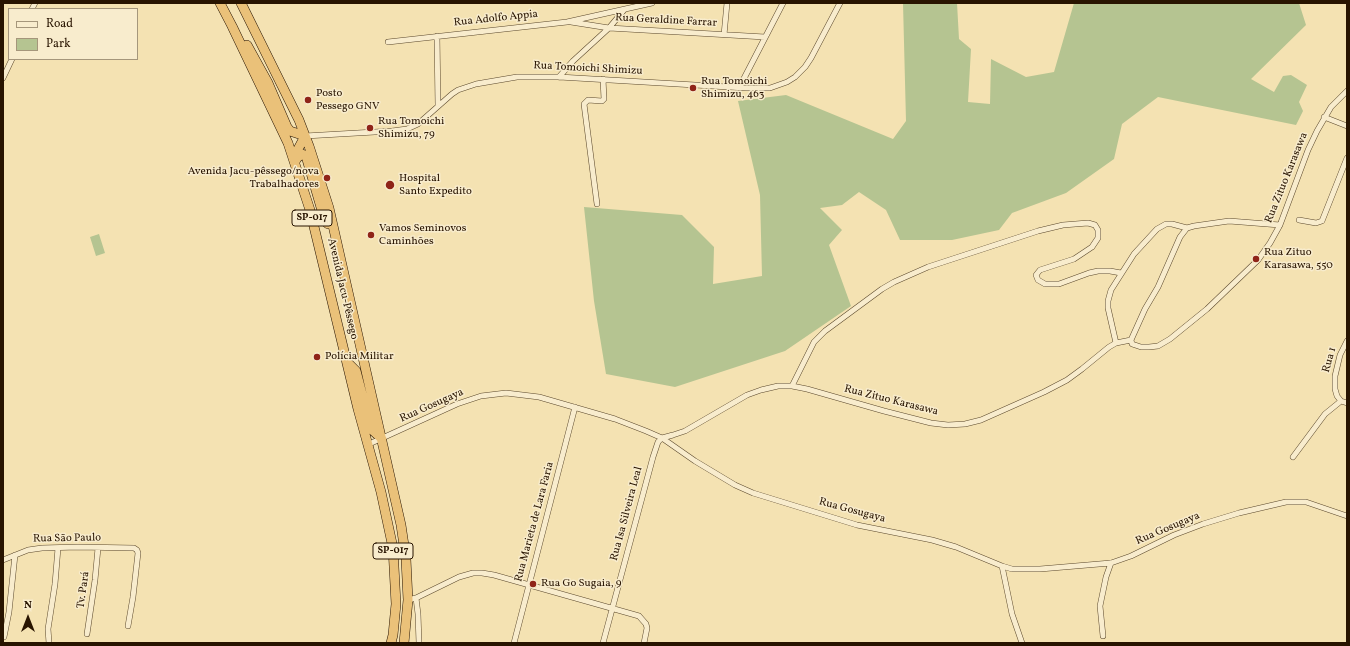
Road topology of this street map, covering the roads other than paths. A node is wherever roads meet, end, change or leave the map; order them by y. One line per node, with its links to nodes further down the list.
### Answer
1 (220, 3): 12 (highway, Avenida Jacu-Pêssego / SP-017)
2 (240, 3): 25 (highway, Avenida Jacu-Pêssego / SP-017)
3 (652, 3): 7 (street, Rua Adolfo Appia)
4 (727, 3): 10 (street)
5 (783, 3): 13 (street)
6 (840, 3): 21 (street, Rua Tomoichi Shimizu)
7 (624, 10): 8 (street, Rua Adolfo Appia); 9 (street)
8 (566, 22): 9 (street, Rua Geraldine Farrar); 11 (street, Rua Adolfo Appia)
9 (609, 28): 10 (street, Rua Geraldine Farrar); 18 (street)
10 (724, 35): 13 (street, Rua Geraldine Farrar)
11 (437, 36): 14 (street, Rua Adolfo Appia); 23 (street)
12 (238, 37): 17 (highway); 29 (highway, Avenida Jacu-Pêssego / SP-017)
13 (765, 37): 21 (street)
14 (388, 42)
15 (11, 61): 16 (street); 19 (street)
16 (3, 62)
17 (259, 65): 25 (highway); 27 (highway)
18 (559, 77): 20 (street, Rua Tomoichi Shimizu); 23 (street, Rua Tomoichi Shimizu)
19 (3, 78)
20 (603, 79): 21 (street, Rua Tomoichi Shimizu); 30 (street)
21 (739, 88)
22 (1347, 91): 24 (street, Rua Zituo Karasawa)
23 (438, 106): 27 (street, Rua Tomoichi Shimizu)
24 (1324, 117): 26 (street); 32 (street, Rua Zituo Karasawa)
25 (299, 120): 27 (highway, Avenida Jacu-Pêssego / SP-017)
26 (1347, 126)
27 (305, 136): 29 (highway); 34 (highway, Avenida Jacu-Pêssego / SP-017)
28 (1347, 158): 31 (street)
29 (296, 161): 34 (highway); 39 (highway, Avenida Jacu-Pêssego / SP-017)
30 (597, 204)
31 (1299, 220)
32 (1280, 225): 33 (street); 36 (street, Rua Zituo Karasawa)
33 (1187, 228): 35 (street); 36 (street)
34 (334, 230): 45 (highway, Avenida Jacu-Pêssego / SP-017)
35 (1122, 273): 38 (street); 40 (street)
36 (1131, 341): 38 (street, Rua Zituo Karasawa)
37 (1347, 341): 41 (street, Rua 1)
38 (1116, 343): 40 (street, Rua Zituo Karasawa)
39 (347, 362): 45 (highway); 46 (highway, Avenida Jacu-Pêssego / SP-017)
40 (792, 386): 44 (street, Rua Zituo Karasawa)
41 (1341, 401): 42 (street); 47 (street)
42 (1347, 403)
43 (575, 407): 44 (street, Rua Gosugaya); 45 (street, Rua Gosugaya); 57 (street, Rua Marieta de Lara Faria)
44 (662, 438): 56 (street, Rua Gosugaya); 59 (street, Rua Isa Silveira Leal)
45 (382, 439): 46 (street, Rua Gosugaya); 49 (highway, Avenida Jacu-Pêssego / SP-017)
46 (367, 445): 48 (highway, Avenida Jacu-Pêssego / SP-017)
47 (1293, 457)
48 (372, 461): 49 (highway); 65 (highway, Avenida Jacu-Pêssego / SP-017)
49 (398, 508): 58 (highway, Avenida Jacu-Pêssego / SP-017)
50 (1347, 516): 55 (street, Rua Gosugaya)
51 (58, 548): 52 (street, Rua São Paulo); 53 (street, Rua São Paulo); 64 (street)
52 (98, 548): 60 (street, Rua São Paulo); 61 (street, Tv. Pará)
53 (15, 554): 54 (street, Rua São Paulo); 63 (street)
54 (3, 560)
55 (1111, 563): 56 (street, Rua Gosugaya); 62 (street)
56 (1002, 566): 71 (street)
57 (528, 585): 58 (street); 59 (street); 68 (street, Rua Marieta de Lara Faria)
58 (412, 599): 66 (highway, Avenida Jacu-Pêssego / SP-017); 67 (street)
59 (612, 608): 69 (street, Rua Isa Silveira Leal); 70 (street)
60 (128, 626)
61 (87, 634)
62 (1103, 636)
63 (4, 637)
64 (49, 643)
65 (391, 643)
66 (404, 643)
67 (419, 643)
68 (514, 643)
69 (603, 643)
70 (644, 643)
71 (1022, 643)

